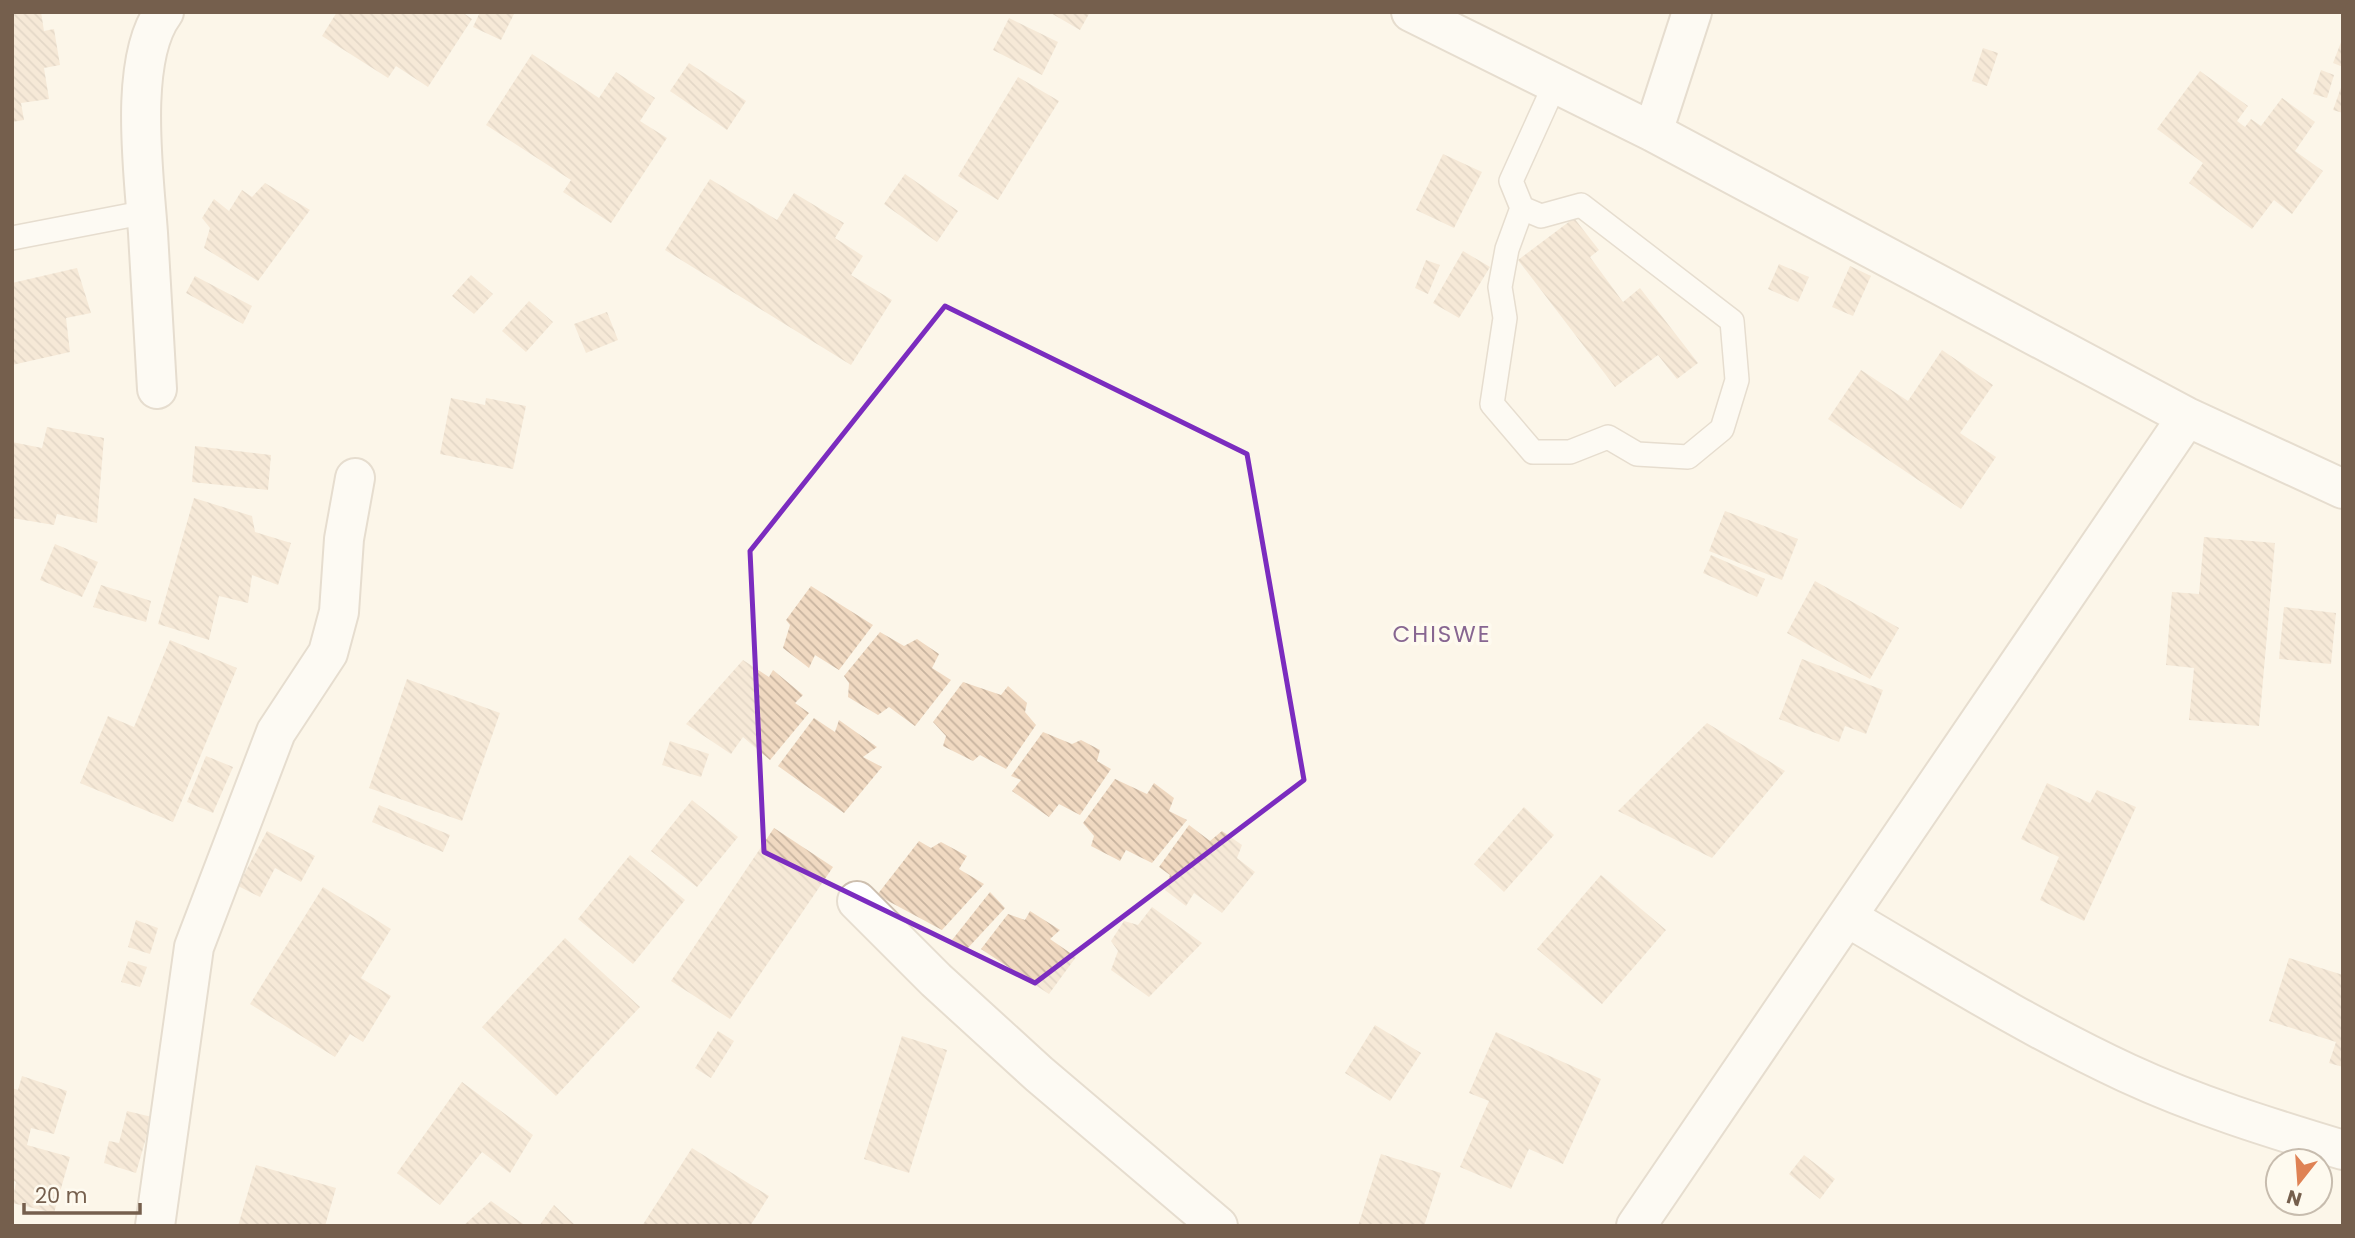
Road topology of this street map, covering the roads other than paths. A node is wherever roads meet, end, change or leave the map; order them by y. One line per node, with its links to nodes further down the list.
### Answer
1 (164, 12): 7 (street)
2 (1411, 12): 4 (street)
3 (1692, 12): 5 (street)
4 (1555, 84): 5 (street); 6 (lane)
5 (1653, 132): 10 (street)
6 (1522, 208): 6 (lane)
7 (147, 212): 8 (lane); 9 (street)
8 (12, 238)
9 (157, 389)
10 (2187, 417): 12 (street); 14 (street)
11 (355, 478): 16 (street)
12 (2343, 489)
13 (857, 901): 17 (street)
14 (1847, 917): 15 (street); 18 (street)
15 (2343, 1150)
16 (155, 1226)
17 (1218, 1226)
18 (1636, 1226)

